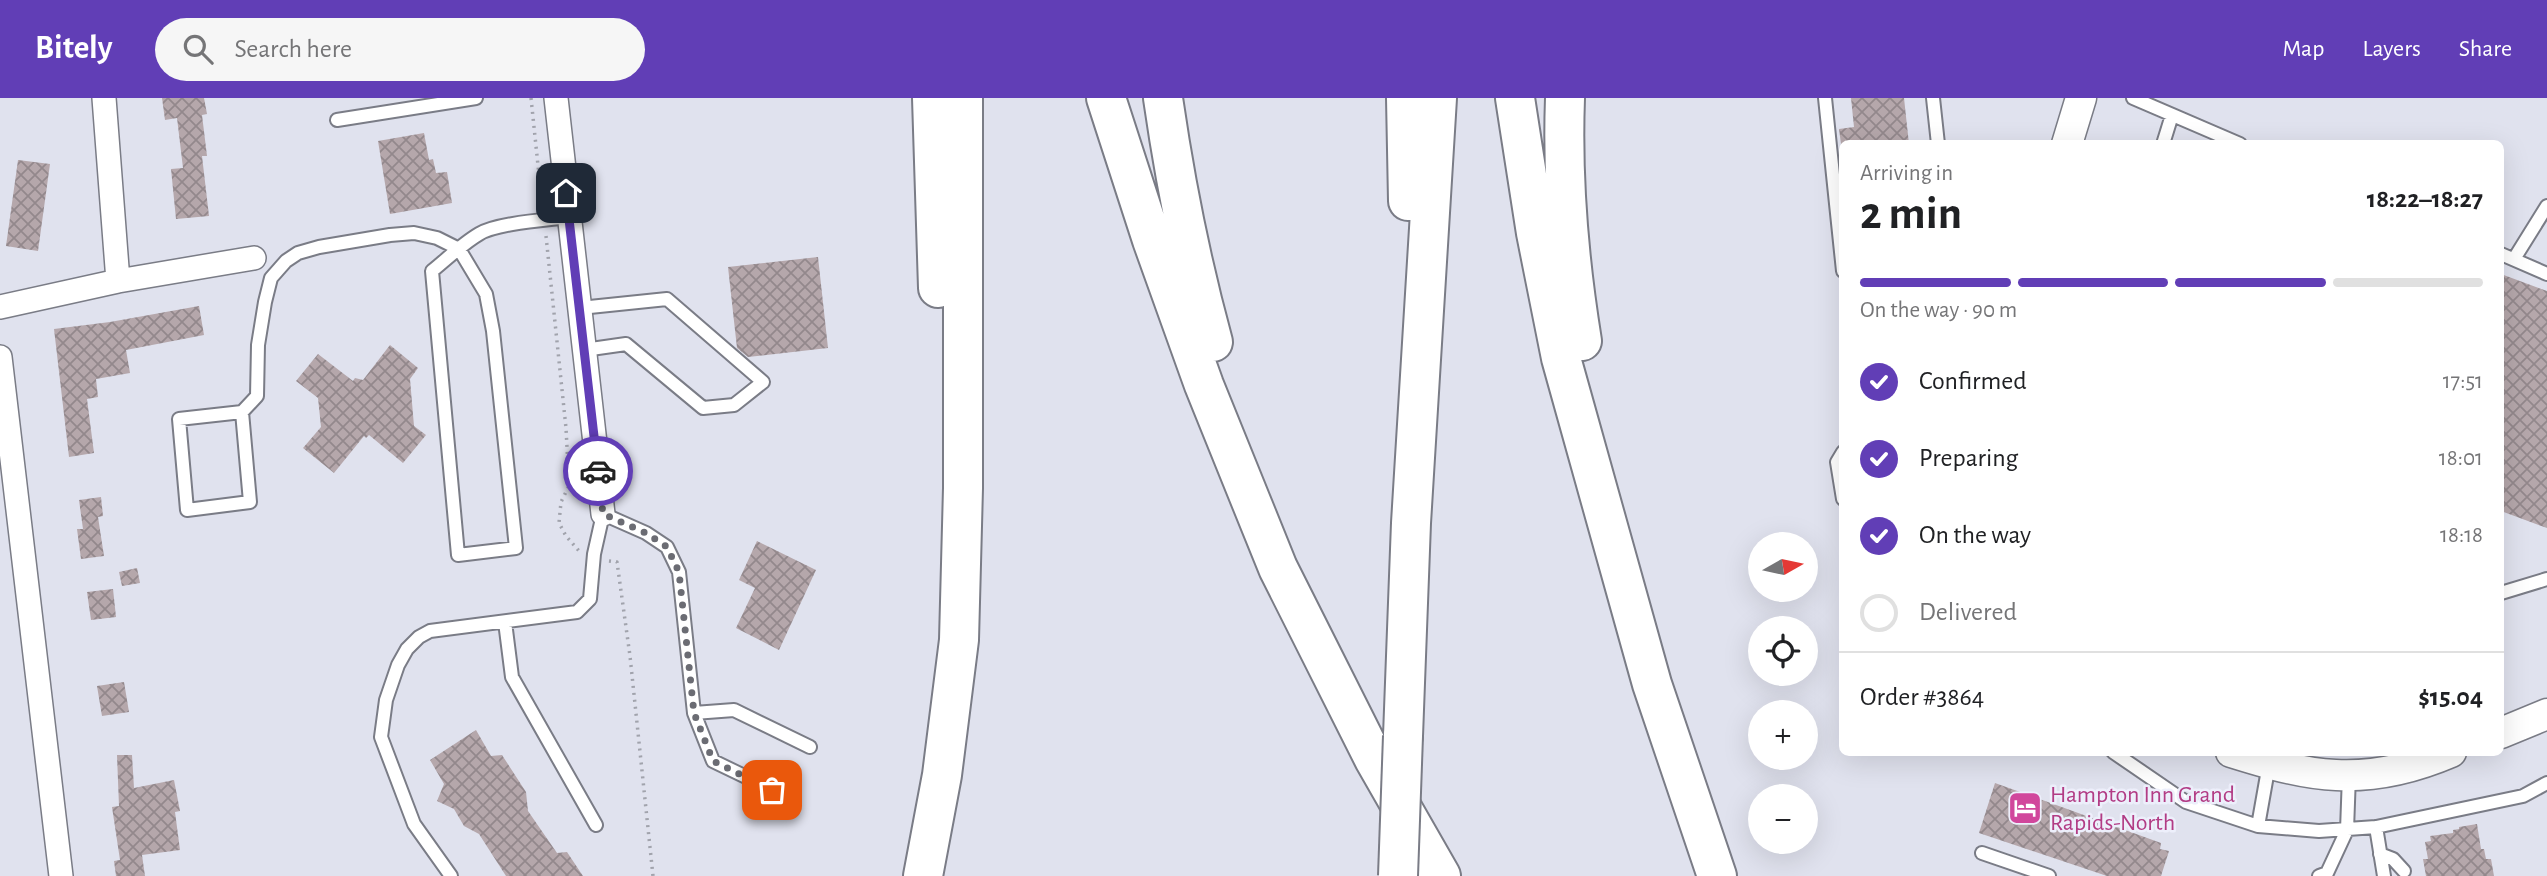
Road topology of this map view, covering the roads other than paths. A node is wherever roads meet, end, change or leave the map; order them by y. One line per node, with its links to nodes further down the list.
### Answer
1 (104, 98): 30 (street)
2 (476, 98): 17 (lane)
3 (556, 98): 23 (street)
4 (932, 98): 43 (highway)
5 (963, 98): 43 (highway)
6 (1106, 98): 38 (highway)
7 (1163, 98): 38 (highway)
8 (1406, 98): 35 (highway)
9 (1437, 98): 35 (highway)
10 (1515, 98): 39 (highway)
11 (1565, 98): 39 (highway)
12 (1825, 98): 24 (lane)
13 (1933, 98): 18 (lane)
14 (2081, 98): 19 (street)
15 (2133, 98): 16 (lane)
16 (2172, 115): 20 (lane); 21 (lane)
17 (337, 120)
18 (1938, 140)
19 (2068, 140)
20 (2164, 140)
21 (2231, 140)
22 (2547, 206): 28 (lane)
23 (569, 217): 25 (lane); 32 (street)
24 (1839, 233)
25 (459, 249): 25 (lane); 36 (lane)
26 (2504, 255): 28 (lane)
27 (254, 258): 30 (street)
28 (2514, 259): 29 (lane)
29 (2547, 274)
30 (118, 281): 31 (street)
31 (0, 307)
32 (580, 307): 33 (street); 33 (lane)
33 (584, 349): 37 (street)
34 (0, 357): 63 (street)
35 (1420, 360): 66 (highway, bridge)
36 (242, 412): 36 (lane)
37 (603, 514): 42 (lane); 44 (lane)
38 (1278, 568): 67 (highway)
39 (1619, 571): 68 (highway)
40 (2547, 579): 41 (lane)
41 (2504, 592)
42 (505, 622): 55 (lane); 64 (lane)
43 (959, 640): 65 (highway)
44 (694, 713): 47 (lane); 54 (lane)
45 (2547, 714): 46 (street)
46 (2504, 732)
47 (810, 747)
48 (2119, 756): 56 (lane)
49 (2245, 756): 51 (street)
50 (2437, 756): 52 (street)
51 (2269, 763): 52 (street); 56 (lane)
52 (2349, 774): 58 (lane)
53 (2547, 783): 57 (lane)
54 (792, 799)
55 (596, 825)
56 (2258, 826): 58 (lane)
57 (2375, 827): 58 (lane); 60 (lane)
58 (2347, 830): 62 (lane)
59 (1982, 853): 69 (lane)
60 (2380, 854): 61 (lane); 70 (lane)
61 (2404, 871)
62 (2324, 875)
63 (61, 876)
64 (451, 876)
65 (923, 876)
66 (1398, 876)
67 (1441, 876)
68 (1717, 876)
69 (2049, 876)
70 (2384, 876)

